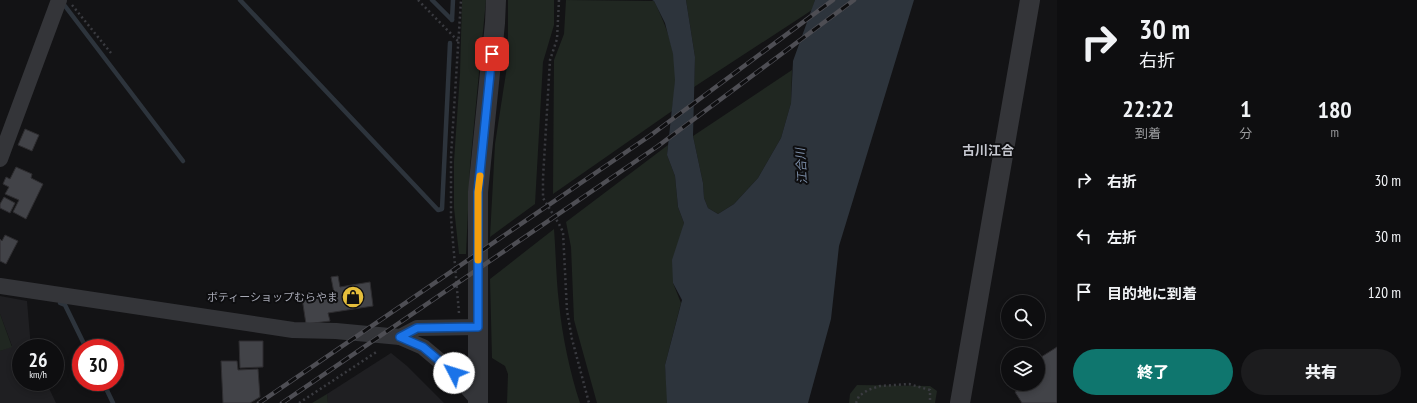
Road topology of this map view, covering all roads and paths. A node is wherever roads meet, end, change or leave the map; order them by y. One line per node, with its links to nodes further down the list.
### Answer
1 (59, 0): 10 (street)
2 (68, 0): 9 (path)
3 (418, 0): 8 (path)
4 (460, 0): 8 (path)
5 (496, 0): 12 (street)
6 (559, 0): 16 (path)
7 (1030, 0): 19 (street)
8 (458, 42): 12 (path)
9 (111, 53)
10 (0, 159)
11 (0, 286): 13 (street)
12 (469, 327): 13 (street); 14 (street)
13 (400, 337): 14 (street); 15 (path)
14 (478, 401)
15 (299, 403)
16 (589, 403)
17 (856, 403): 18 (path)
18 (930, 403)
19 (960, 403)

